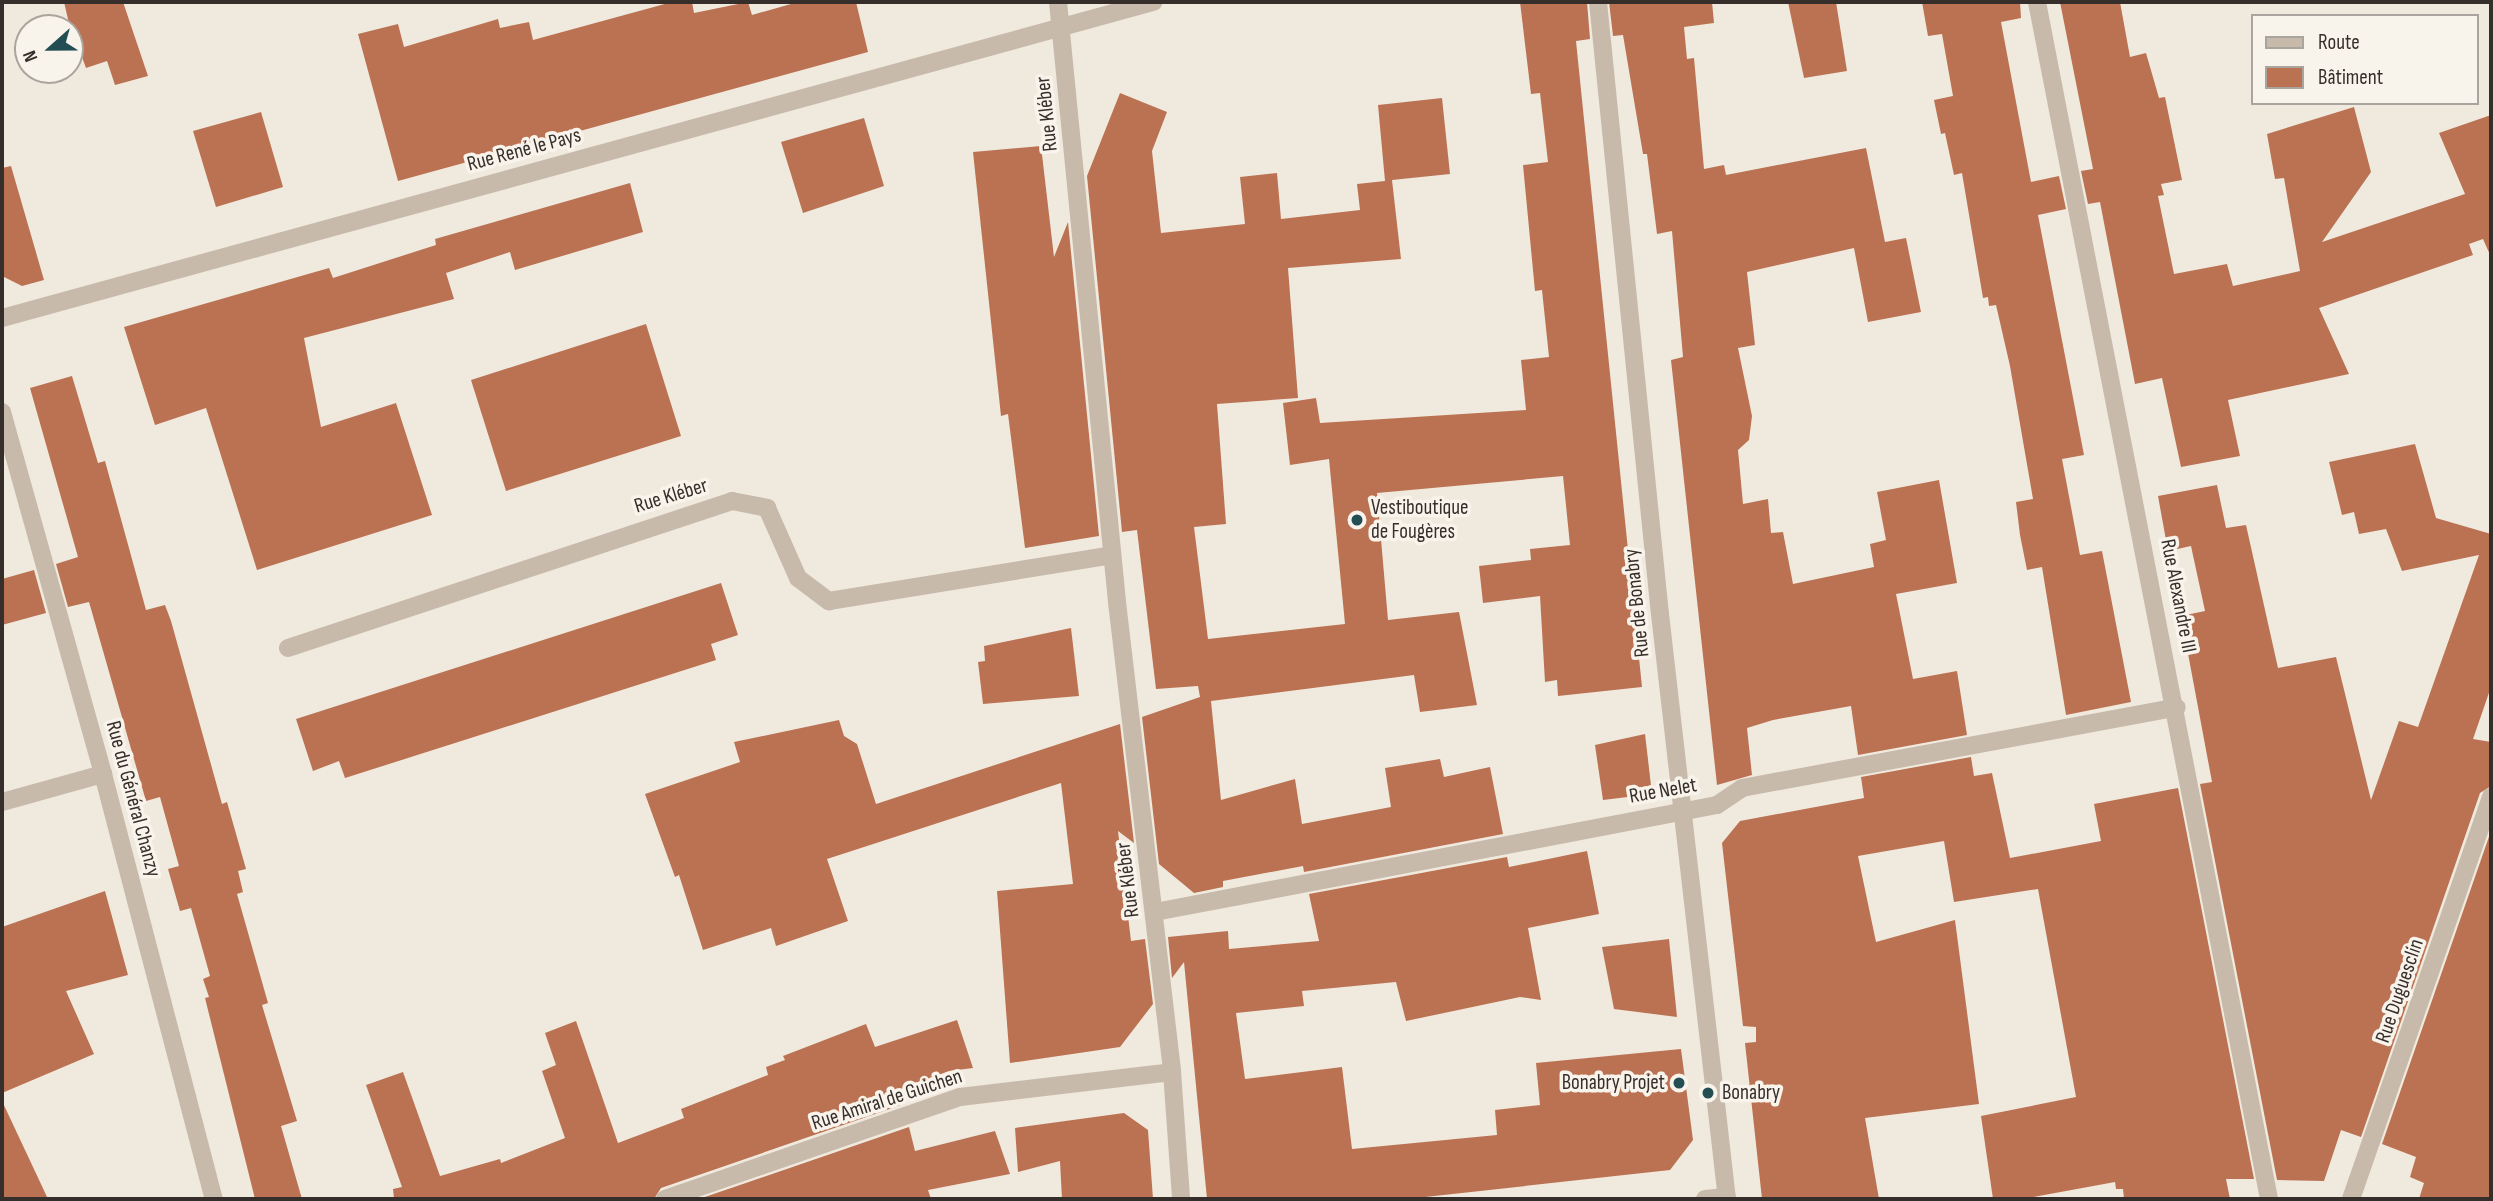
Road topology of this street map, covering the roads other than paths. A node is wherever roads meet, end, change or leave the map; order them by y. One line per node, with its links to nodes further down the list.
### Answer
1 (1058, 2): 5 (street, Rue Kléber)
2 (1153, 2): 5 (street, Rue René le Pays)
3 (1598, 2): 14 (street, Rue de Bonabry)
4 (2038, 2): 10 (street, Rue Alexandre III)
5 (1059, 26): 6 (street, Rue René le Pays); 8 (street, Rue Kléber)
6 (2, 318)
7 (2, 412): 11 (street, Rue du Général Chanzy)
8 (1112, 555): 9 (street, Rue Kléber); 15 (street, Rue Kléber)
9 (288, 648)
10 (2176, 707): 14 (street, Rue Nelet); 22 (street, Rue Alexandre III)
11 (103, 774): 13 (street); 18 (street, Rue du Général Chanzy)
12 (2491, 797): 23 (street, Rue Duguesclin)
13 (2, 802)
14 (1682, 810): 15 (street, Rue Nelet); 17 (street, Rue de Bonabry)
15 (1155, 912): 16 (street, Rue Kléber)
16 (1172, 1072): 19 (street, Rue Amiral de Guichen); 20 (street, Rue Kléber)
17 (1727, 1198): 21 (street)
18 (214, 1199)
19 (666, 1199)
20 (1181, 1199)
21 (1705, 1199)
22 (2269, 1199)
23 (2351, 1199)

